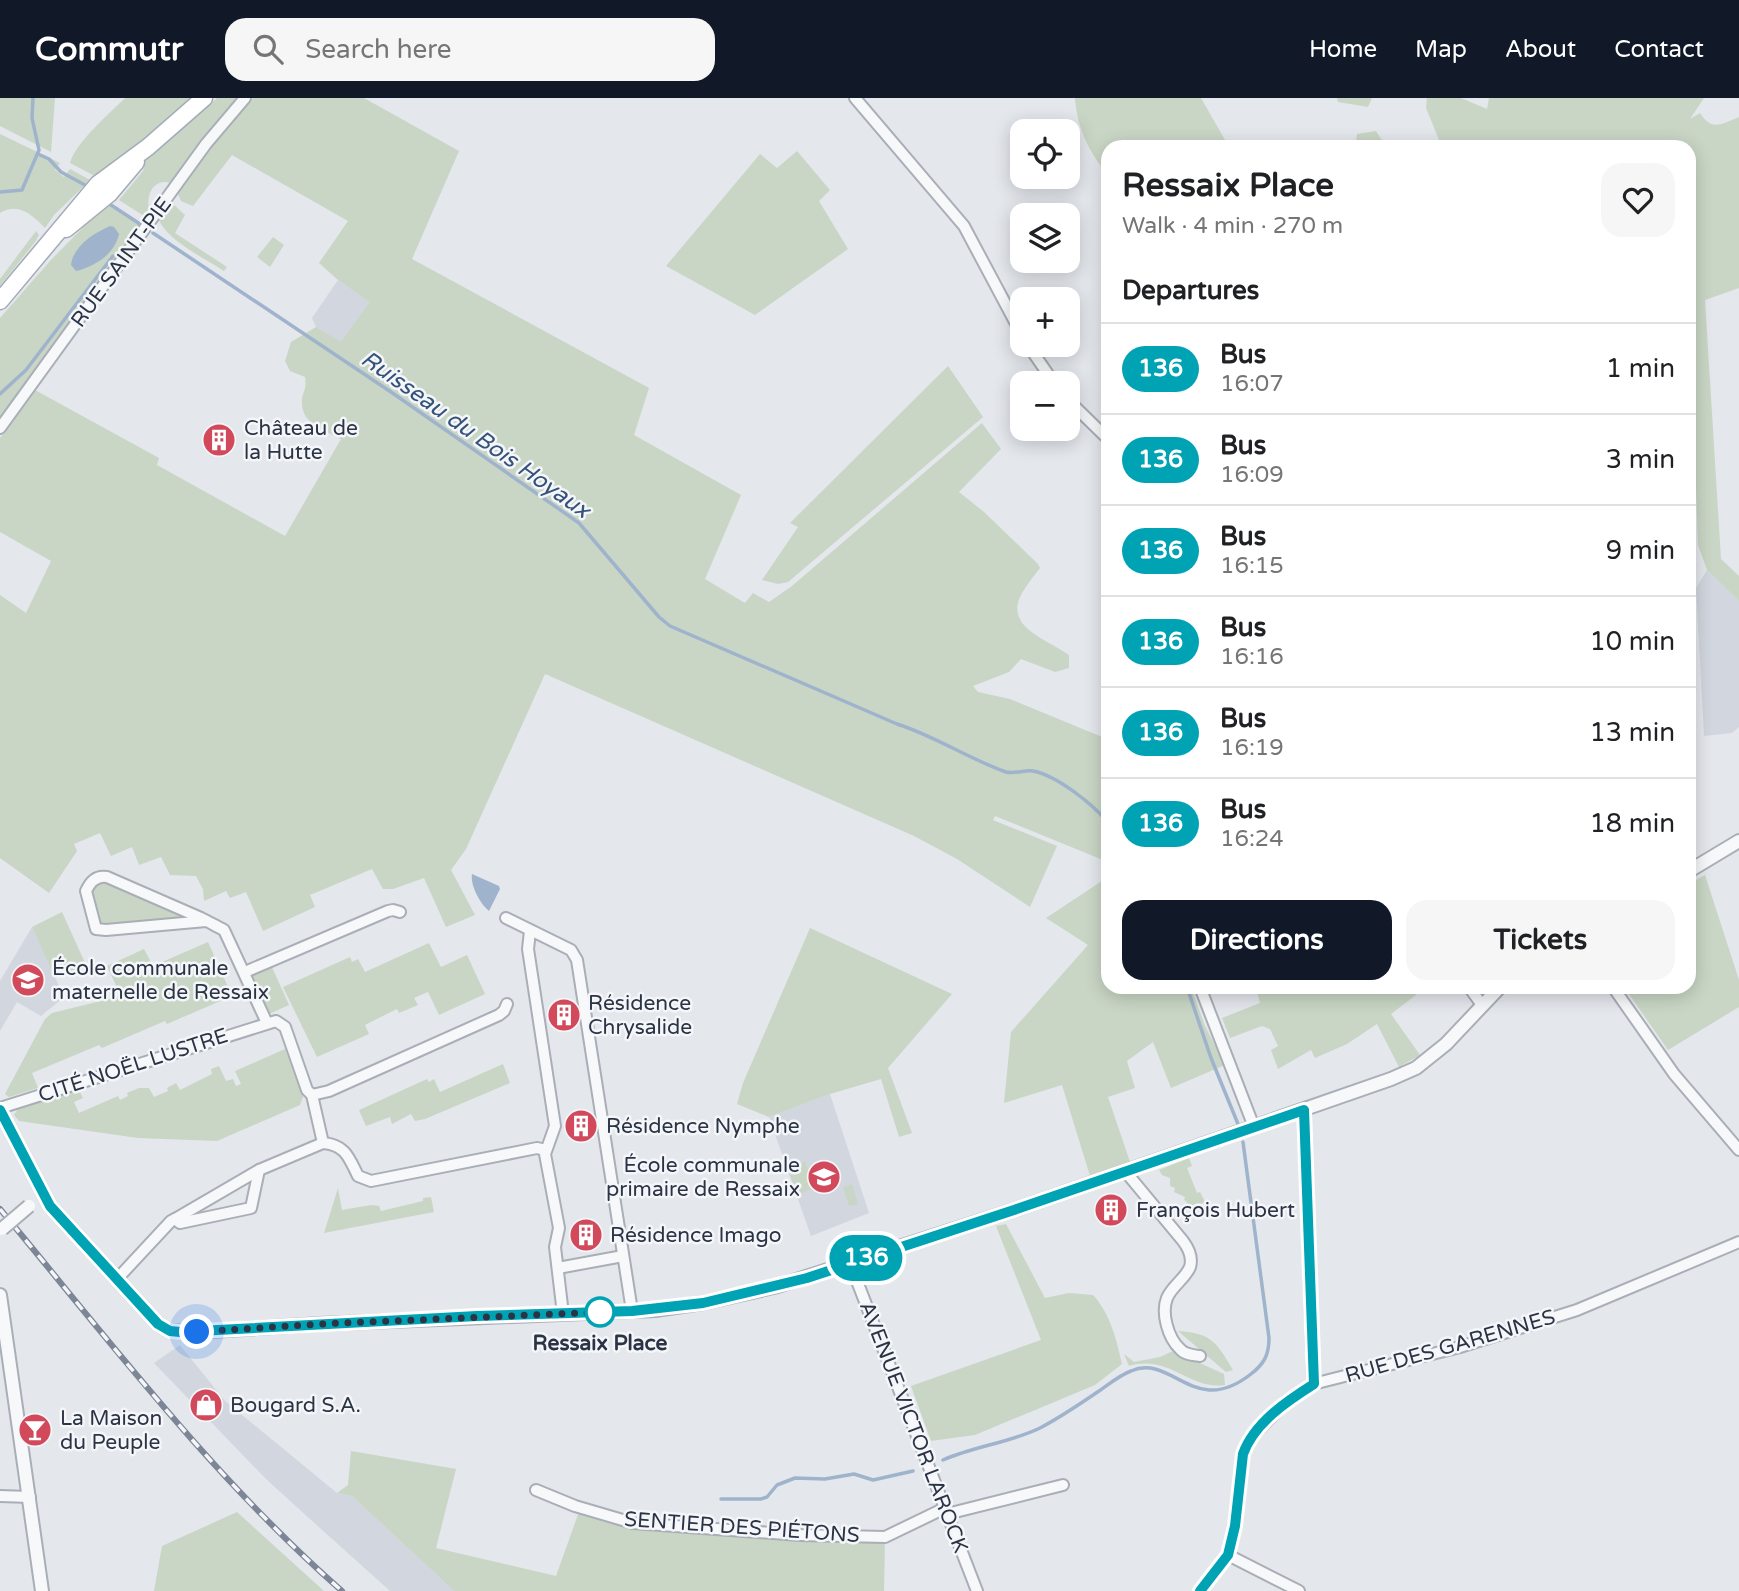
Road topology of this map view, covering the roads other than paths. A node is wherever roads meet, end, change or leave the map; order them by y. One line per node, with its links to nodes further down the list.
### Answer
1 (204, 98): 4 (main road)
2 (245, 98): 7 (street, RUE SAINT-PIE)
3 (855, 98): 5 (street)
4 (0, 301)
5 (1010, 312)
6 (1080, 412): 8 (street)
7 (0, 428)
8 (1101, 432)
9 (1739, 841): 10 (street)
10 (1696, 867)
11 (400, 912): 15 (street)
12 (506, 918): 14 (street)
13 (206, 921): 13 (street); 15 (street)
14 (530, 931): 28 (street); 36 (street)
15 (245, 972): 22 (street)
16 (1203, 994): 26 (street)
17 (1474, 994): 21 (street)
18 (1493, 994): 21 (street)
19 (1618, 994): 29 (street)
20 (507, 1004): 23 (street)
21 (1482, 1005): 25 (street)
22 (267, 1023): 23 (street); 24 (street, CITÉ NOËL LUSTRE)
23 (312, 1095): 27 (street)
24 (0, 1109): 32 (street)
25 (1304, 1110): 26 (street); 44 (street)
26 (1254, 1127): 31 (street)
27 (323, 1143): 28 (street); 30 (street)
28 (546, 1150): 38 (street)
29 (1739, 1150)
30 (259, 1170): 33 (street); 33 (street)
31 (1125, 1171): 37 (street); 43 (street)
32 (42, 1195): 34 (street, bridge); 39 (street)
33 (175, 1219): 39 (street)
34 (1, 1230)
35 (1739, 1242): 44 (street, RUE DES GARENNES)
36 (623, 1255): 38 (street); 41 (street)
37 (850, 1263): 41 (street); 49 (street, AVENUE VICTOR LAROCK)
38 (558, 1268): 42 (street)
39 (117, 1279): 42 (street)
40 (0, 1295): 48 (street)
41 (632, 1311): 42 (street)
42 (564, 1314)
43 (1200, 1356)
44 (1314, 1384): 50 (street, RUE DES GARENNES)
45 (1063, 1485): 49 (street, SENTIER DES PIÉTONS)
46 (536, 1490): 49 (street, SENTIER DES PIÉTONS)
47 (0, 1496): 48 (street)
48 (30, 1497): 51 (street)
49 (946, 1511): 52 (street, AVENUE VICTOR LAROCK)
50 (1228, 1555): 53 (street, RUE DES GARENNES); 54 (street)
51 (43, 1591)
52 (977, 1591)
53 (1200, 1591)
54 (1299, 1591)

